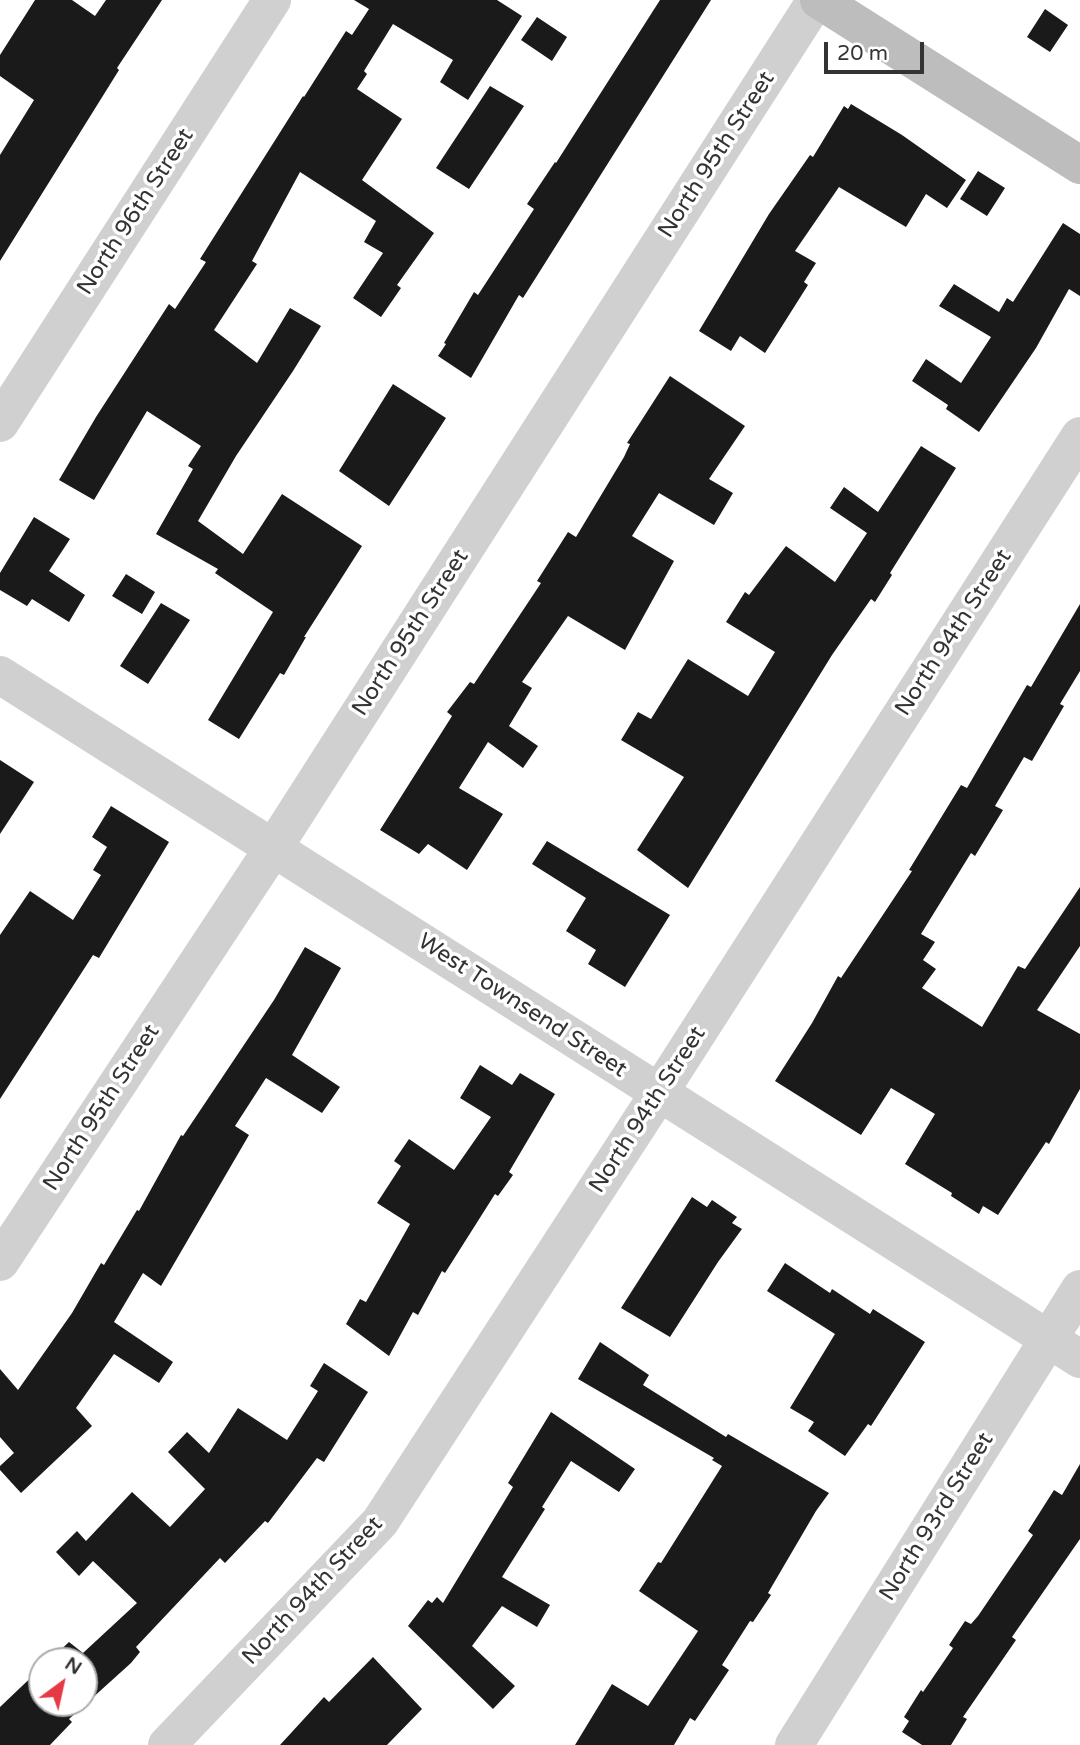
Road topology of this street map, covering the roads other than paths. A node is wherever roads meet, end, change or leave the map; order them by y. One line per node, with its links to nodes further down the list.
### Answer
1 (272, 0): 4 (street, North 96th Street)
2 (818, 0): 3 (street); 7 (street, North 95th Street)
3 (1080, 165)
4 (0, 423)
5 (1080, 436): 8 (street, North 94th Street)
6 (0, 675): 7 (street, West Townsend Street)
7 (274, 847): 8 (street, West Townsend Street); 9 (street, North 95th Street)
8 (659, 1093): 11 (street, West Townsend Street); 13 (street, North 94th Street)
9 (0, 1262)
10 (1080, 1289): 11 (street, North 93rd Street)
11 (1048, 1339): 12 (street, West Townsend Street); 14 (street, North 93rd Street)
12 (1080, 1359)
13 (167, 1745)
14 (794, 1745)

